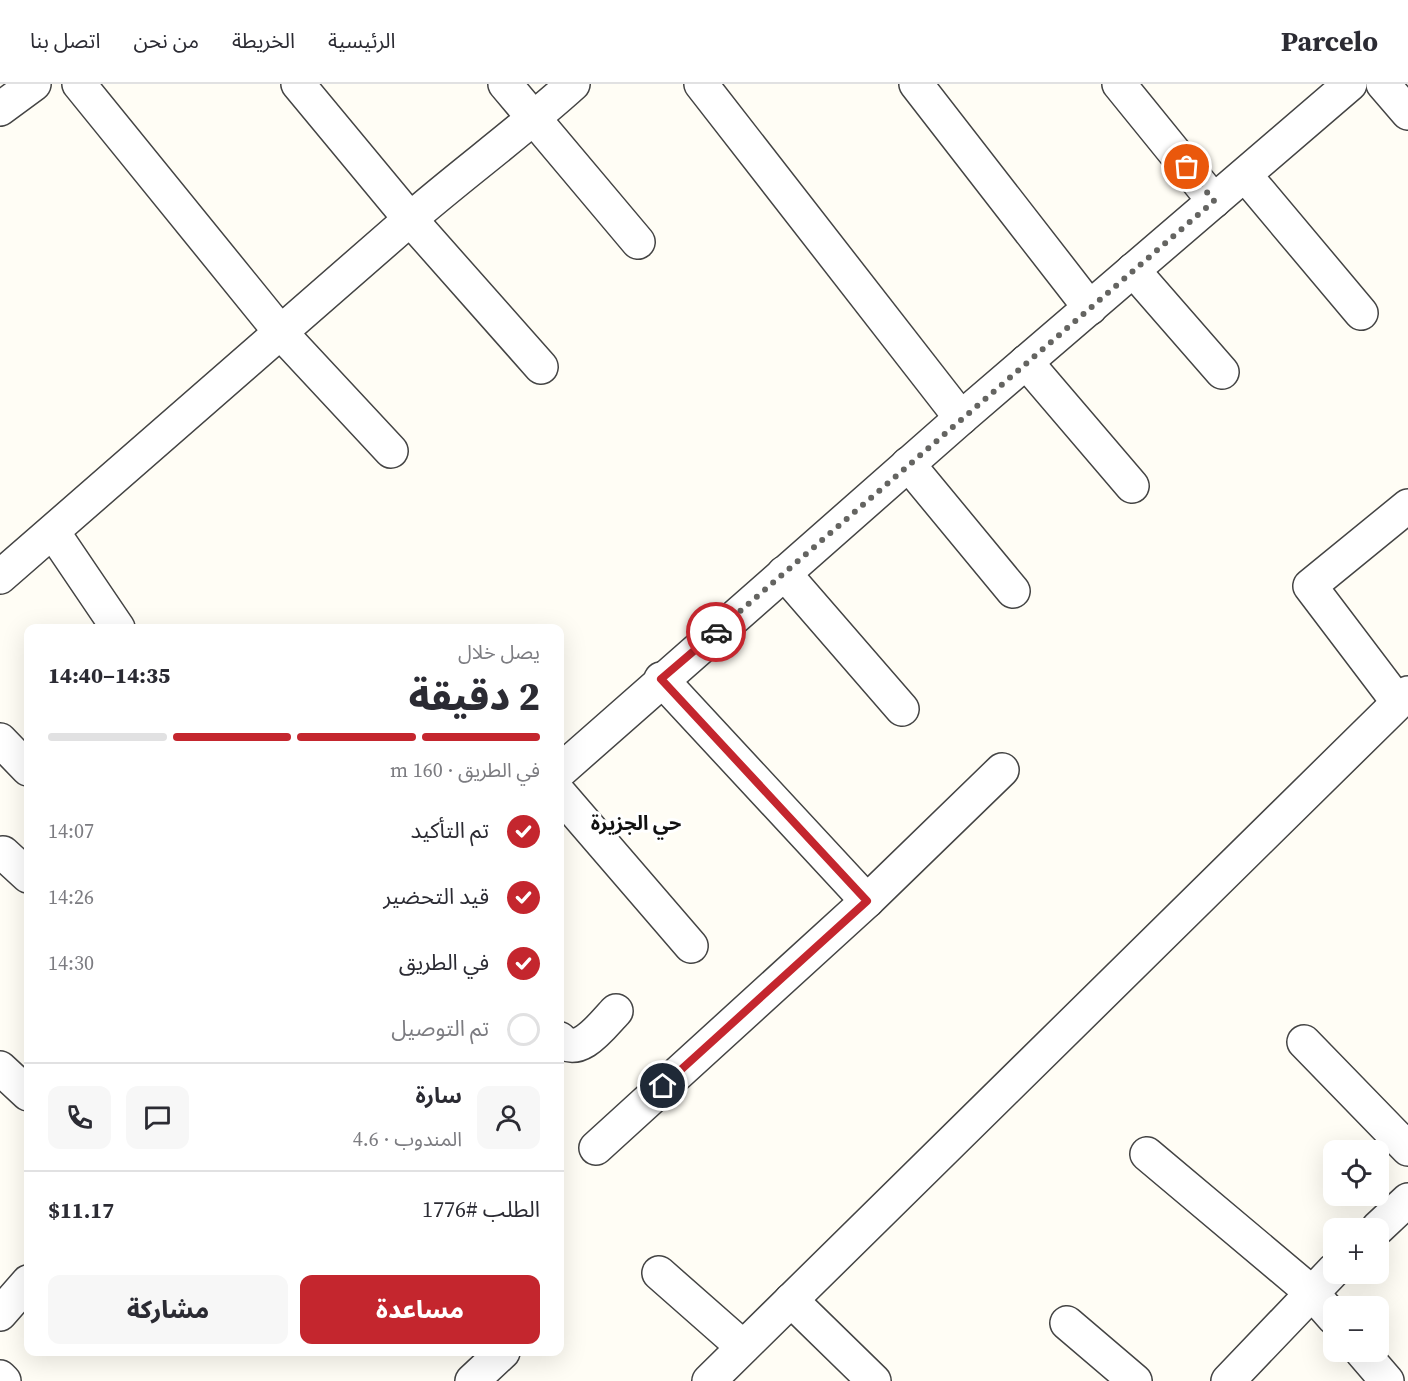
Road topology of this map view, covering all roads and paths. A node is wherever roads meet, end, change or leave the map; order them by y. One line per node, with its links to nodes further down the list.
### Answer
1 (34, 84): 11 (street)
2 (79, 84): 21 (street)
3 (298, 84): 16 (street)
4 (505, 84): 13 (street)
5 (573, 84): 13 (street)
6 (701, 84): 25 (street)
7 (916, 84): 19 (street)
8 (1119, 84): 15 (street)
9 (1383, 84): 12 (street)
10 (1337, 88): 14 (street)
11 (0, 109)
12 (1408, 113)
13 (533, 120): 16 (street); 17 (street)
14 (1245, 175): 15 (street); 20 (street)
15 (1214, 201): 18 (street)
16 (410, 219): 21 (street); 23 (street)
17 (638, 242)
18 (1133, 270): 19 (street); 24 (street)
19 (1090, 308): 22 (street)
20 (1362, 313)
21 (282, 334): 26 (street); 30 (street)
22 (1026, 362): 25 (street); 28 (street)
23 (541, 367)
24 (1222, 372)
25 (961, 418): 27 (street)
26 (391, 451)
27 (908, 464): 31 (street); 33 (street)
28 (1132, 486)
29 (1408, 506): 36 (street)
30 (53, 532): 32 (street); 34 (street)
31 (784, 573): 35 (street); 37 (street)
32 (0, 577)
33 (1013, 591)
34 (115, 624)
35 (661, 679): 40 (street); 45 (street)
36 (1403, 697): 60 (street)
37 (902, 709)
38 (0, 740): 39 (street)
39 (24, 766)
40 (564, 767)
41 (1002, 770): 45 (street)
42 (564, 799): 46 (street)
43 (3, 853): 44 (street)
44 (24, 872)
45 (867, 901): 52 (street)
46 (691, 946)
47 (616, 1011): 48 (street)
48 (564, 1041)
49 (1304, 1042): 53 (street)
50 (0, 1068): 51 (street)
51 (24, 1091)
52 (596, 1148)
53 (1408, 1149)
54 (1148, 1154): 58 (street)
55 (1408, 1200): 56 (street)
56 (1389, 1218)
57 (659, 1273): 62 (street)
58 (1322, 1281): 59 (street); 71 (street)
59 (1327, 1296)
60 (791, 1300): 62 (street); 69 (street)
61 (1067, 1323): 70 (street)
62 (743, 1347): 68 (street)
63 (499, 1356): 67 (street)
64 (1371, 1362): 72 (street)
65 (0, 1377): 66 (street)
66 (4, 1381)
67 (472, 1381)
68 (709, 1381)
69 (874, 1381)
70 (1135, 1381)
71 (1228, 1381)
72 (1387, 1381)

